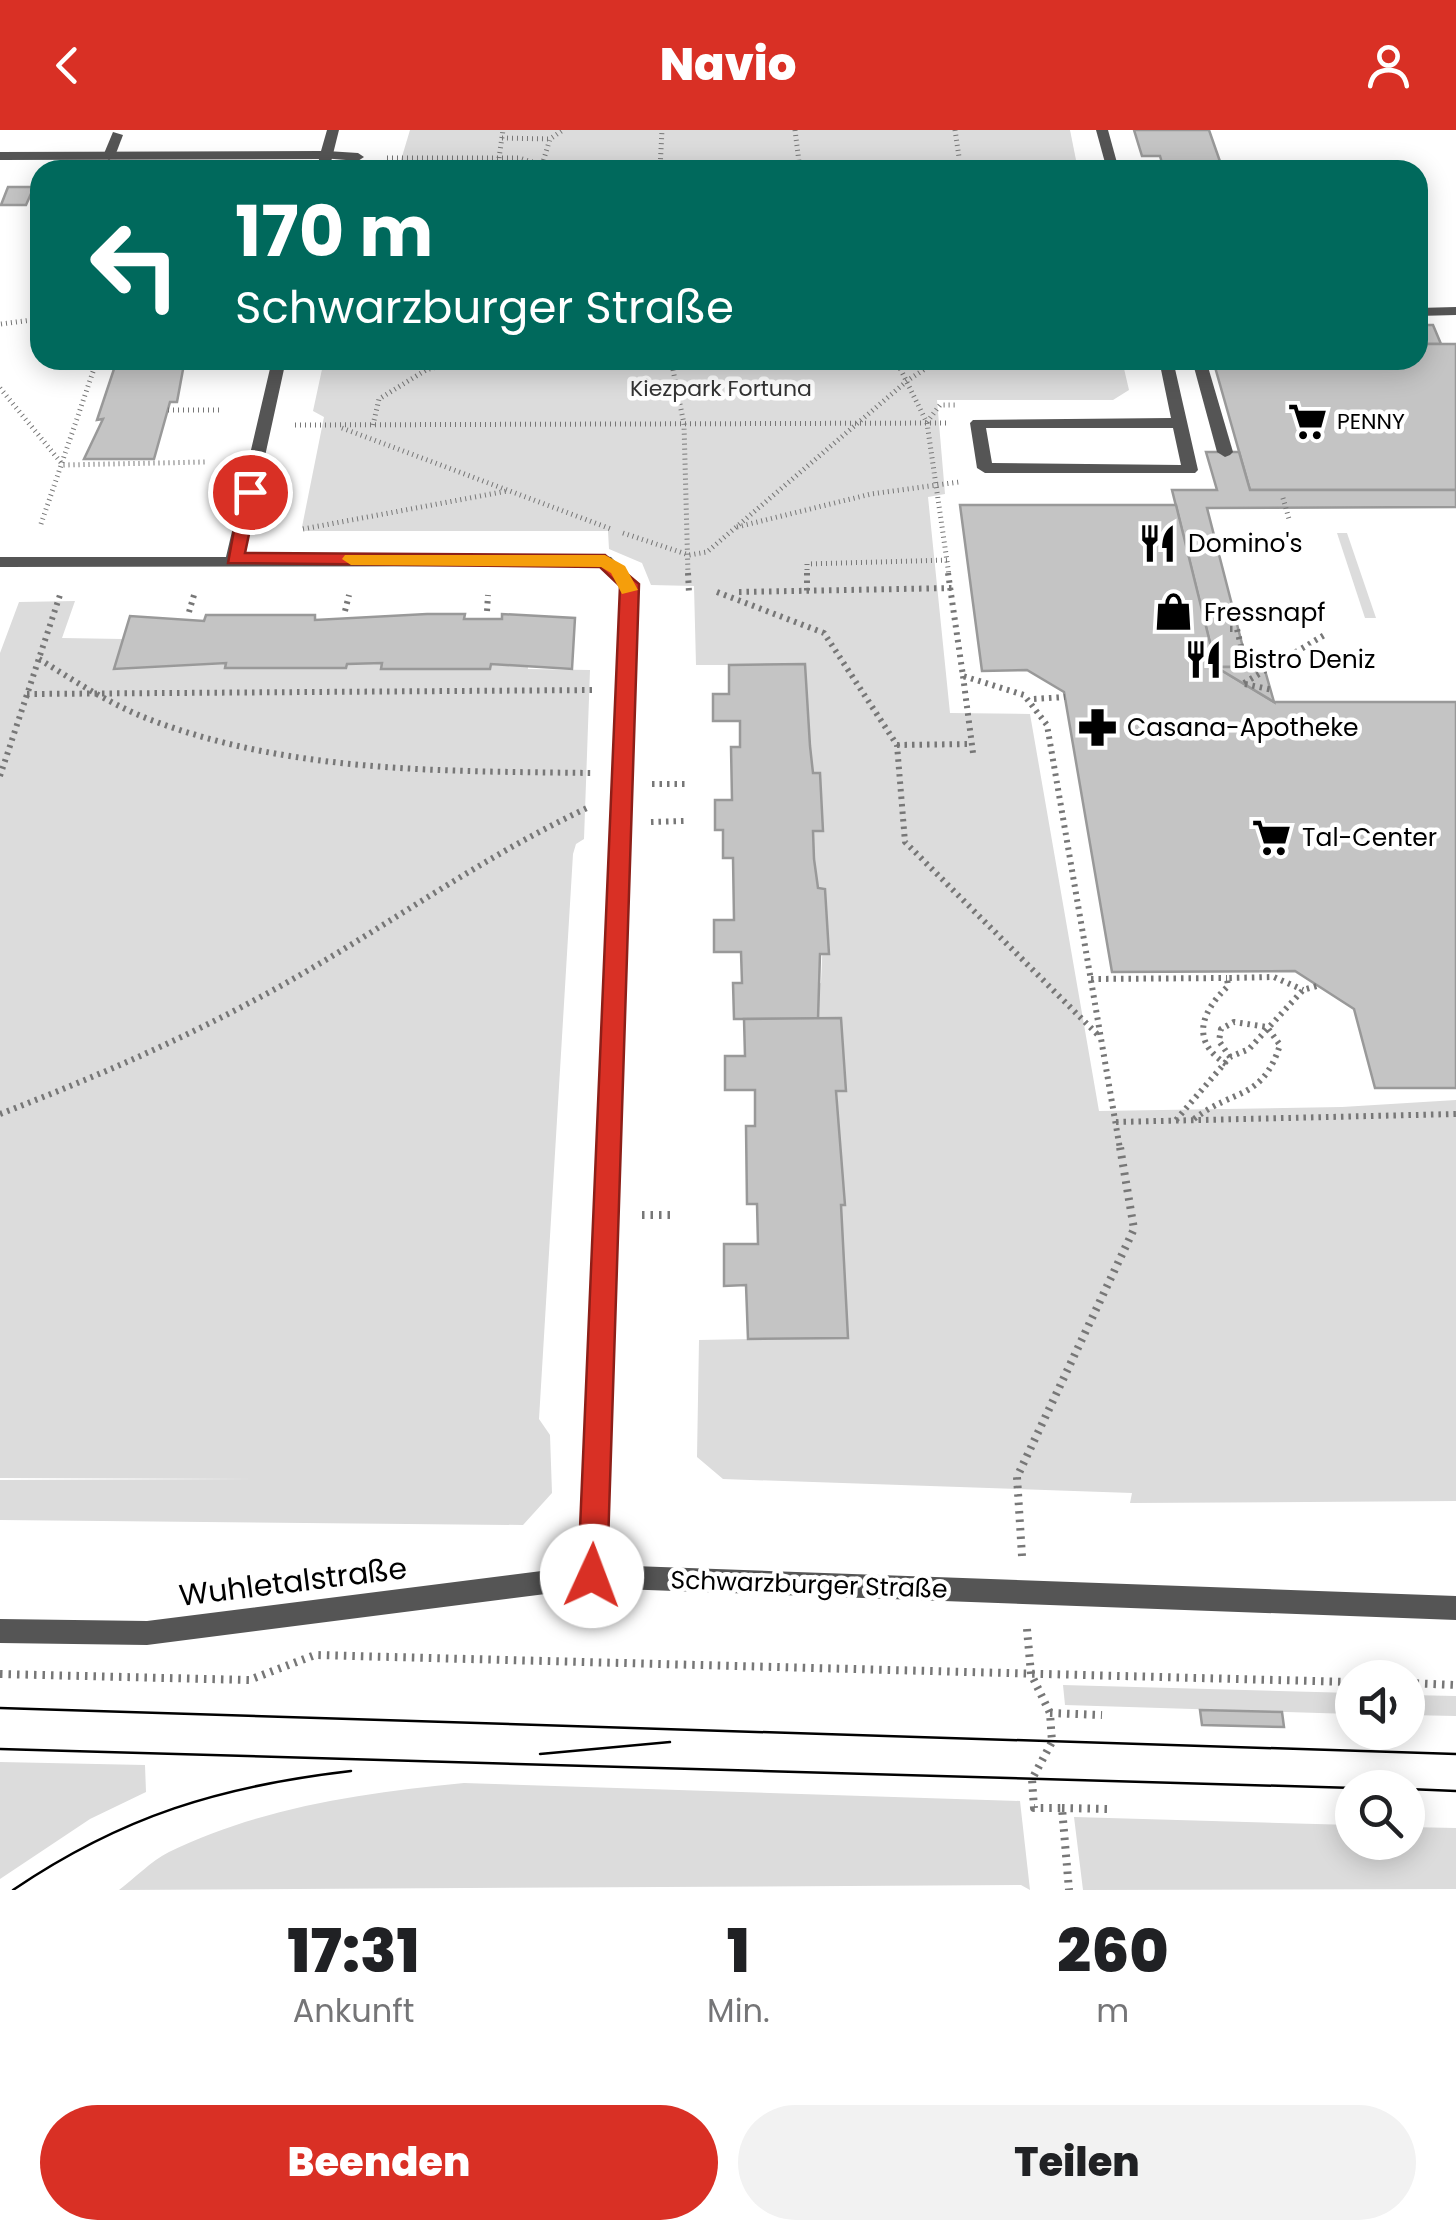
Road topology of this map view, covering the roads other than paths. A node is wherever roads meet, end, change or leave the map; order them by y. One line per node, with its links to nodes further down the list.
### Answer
1 (333, 130): 4 (street)
2 (1102, 130): 9 (street)
3 (117, 136): 6 (street)
4 (327, 155): 6 (street); 7 (street); 8 (street)
5 (0, 156): 6 (street)
6 (109, 156)
7 (358, 157)
8 (326, 160)
9 (1110, 160)
10 (1456, 311): 11 (street)
11 (1428, 312)
12 (277, 370): 17 (street)
13 (1168, 370): 15 (street)
14 (1201, 370): 16 (street)
15 (1180, 423): 15 (street)
16 (1224, 452)
17 (234, 559): 18 (street); 19 (street)
18 (0, 562)
19 (592, 1576): 20 (street, Schwarzburger Straße); 21 (street, Wuhletalstraße)
20 (1456, 1608)
21 (0, 1630)

